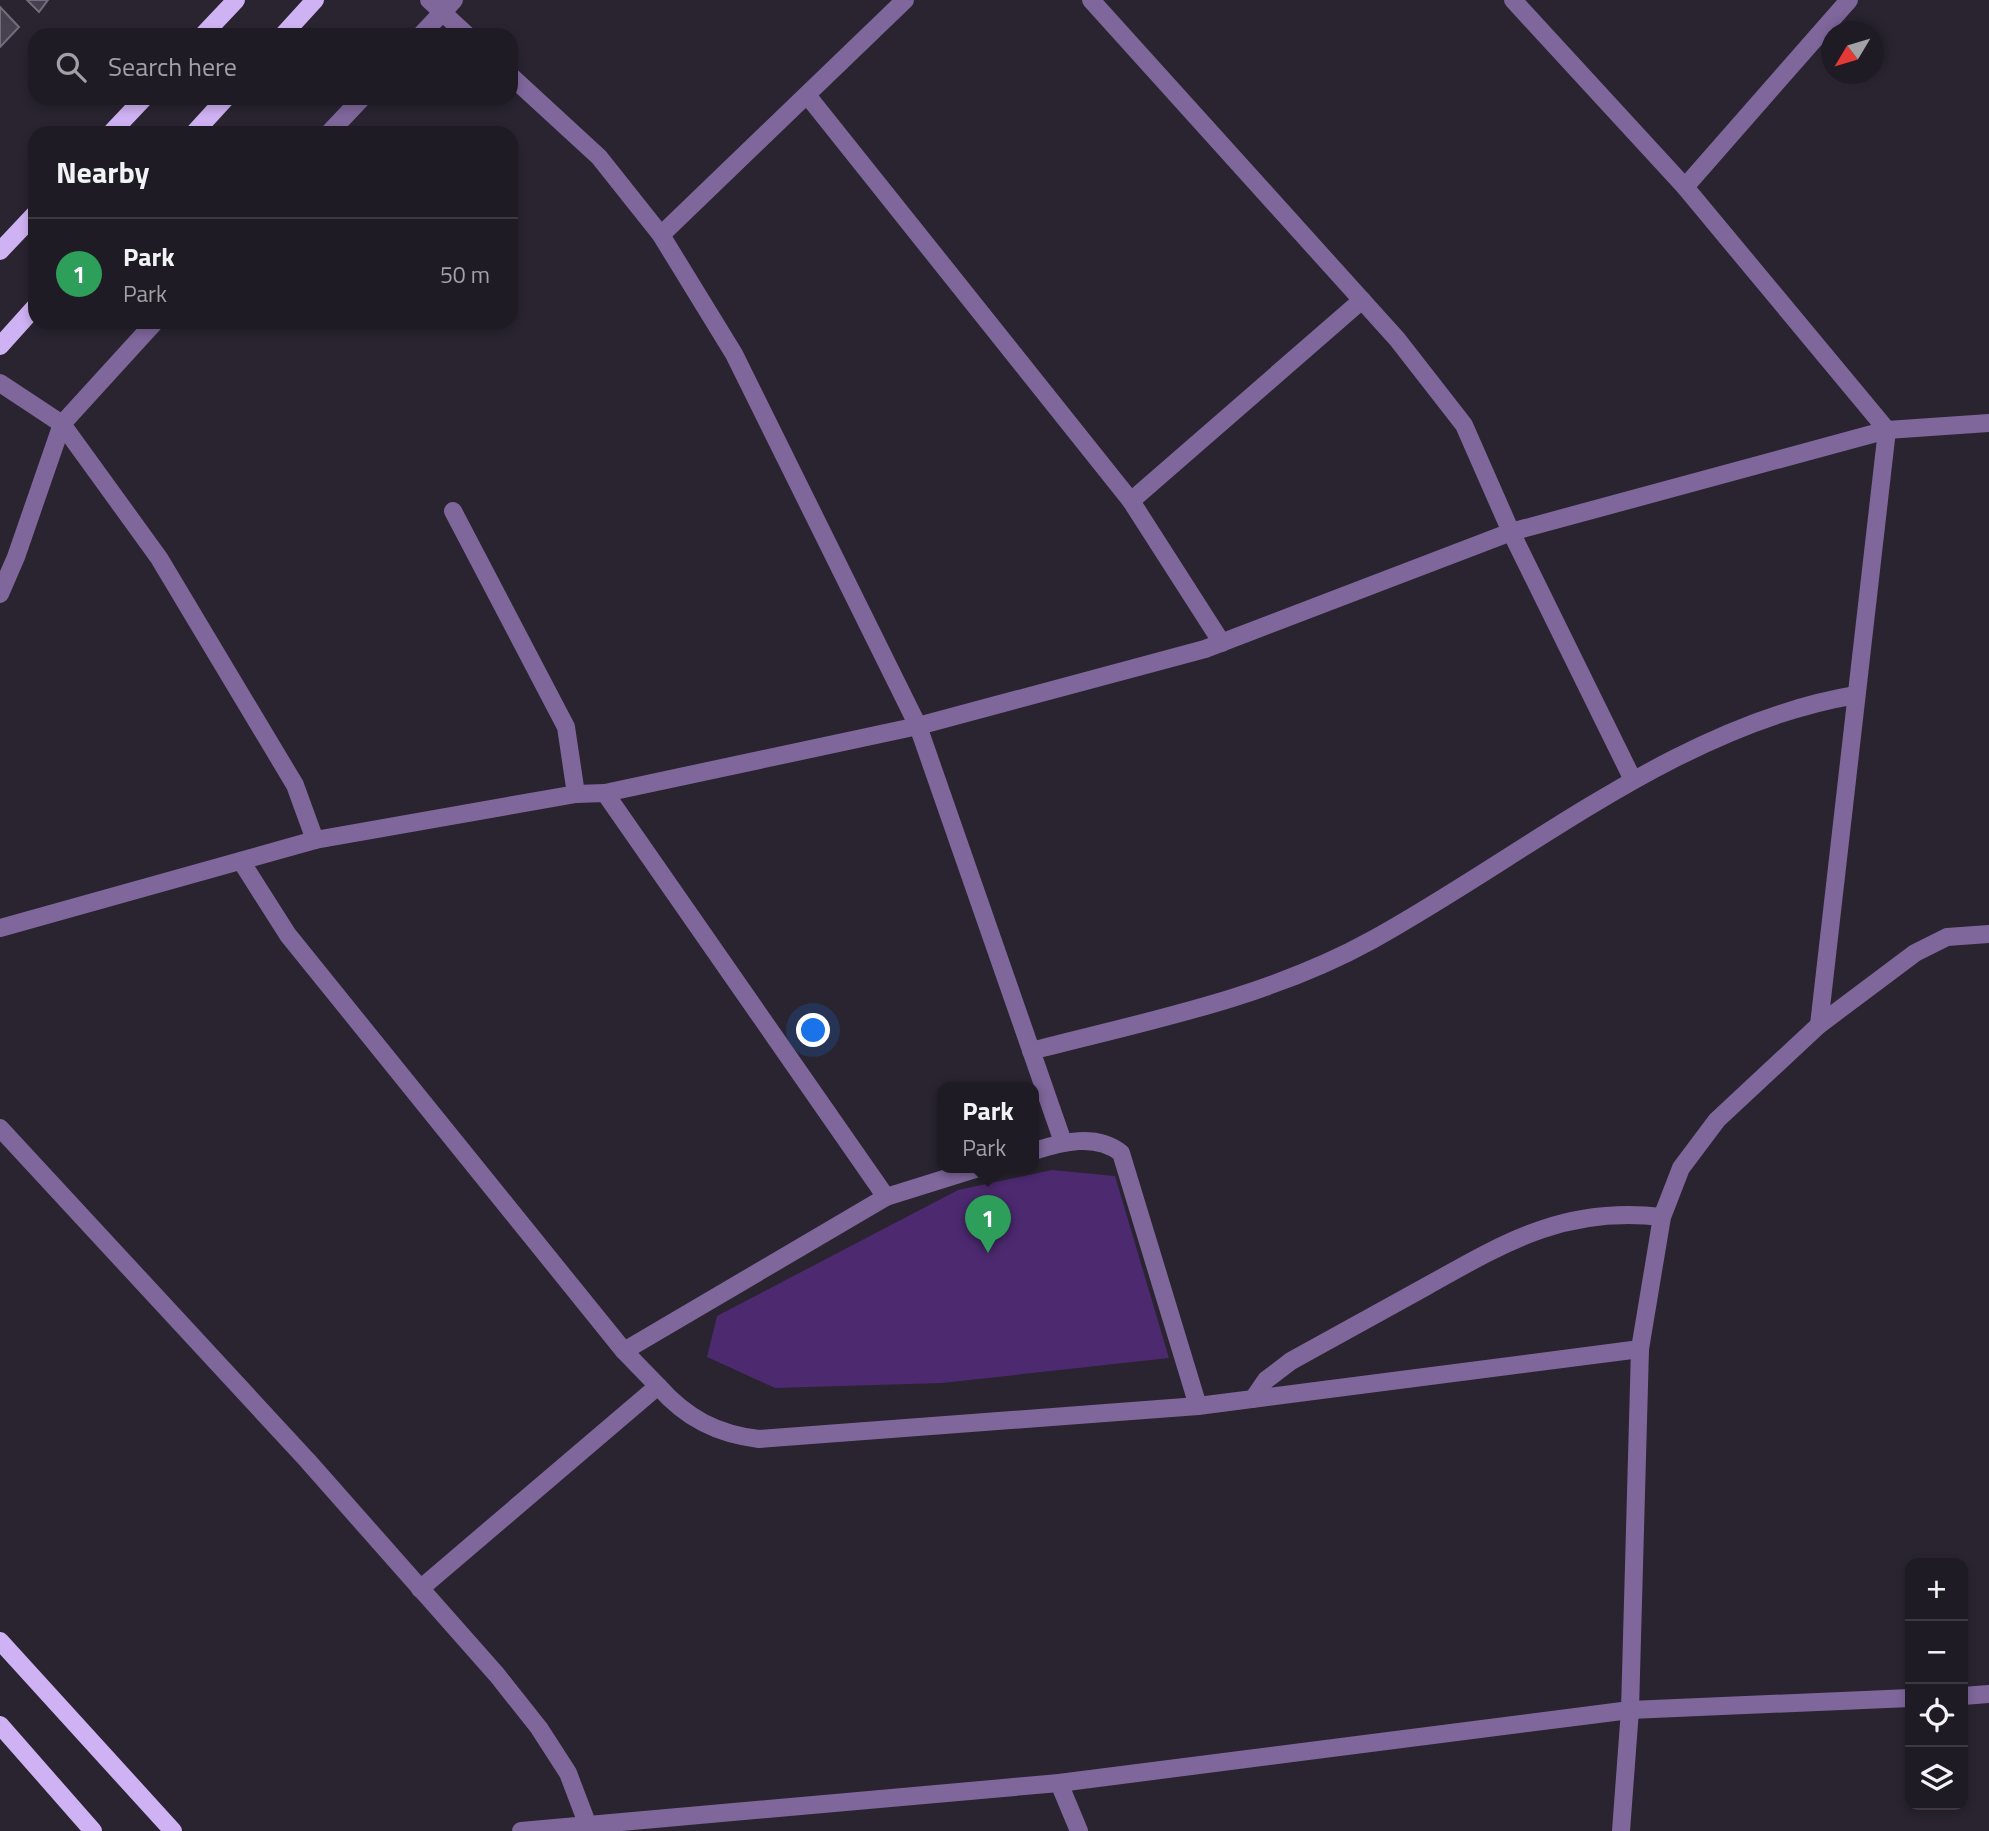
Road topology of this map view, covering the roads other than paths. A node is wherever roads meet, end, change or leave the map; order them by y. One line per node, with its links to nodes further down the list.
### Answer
1 (236, 0): 8 (main road)
2 (315, 0): 9 (main road)
3 (905, 0): 13 (street)
4 (1091, 0): 24 (street)
5 (1513, 0): 20 (street)
6 (1849, 0): 20 (street)
7 (441, 4): 10 (street); 11 (street)
8 (210, 28)
9 (289, 28)
10 (426, 28)
11 (461, 28)
12 (518, 82): 22 (street)
13 (807, 95): 22 (street); 32 (street)
14 (137, 105): 17 (main road)
15 (220, 105): 18 (main road)
16 (356, 105): 19 (street)
17 (118, 126)
18 (200, 126)
19 (336, 126)
20 (1685, 187): 31 (street)
21 (28, 221): 23 (main road)
22 (661, 235): 38 (street)
23 (0, 251)
24 (1362, 300): 32 (street); 34 (street)
25 (28, 315): 27 (main road)
26 (149, 329): 30 (street)
27 (0, 345)
28 (0, 383): 30 (street)
29 (1989, 423): 31 (street)
30 (62, 424): 35 (street); 42 (street)
31 (1887, 430): 34 (street); 37 (street)
32 (1131, 500): 36 (street)
33 (453, 511): 41 (street)
34 (1511, 532): 36 (street); 39 (street)
35 (0, 594)
36 (1222, 643): 38 (street)
37 (1857, 695): 39 (street); 46 (street)
38 (918, 726): 40 (street); 47 (street)
39 (1633, 780): 47 (street)
40 (606, 793): 41 (street); 52 (street)
41 (576, 794): 42 (street)
42 (316, 840): 43 (street)
43 (241, 861): 44 (street); 55 (street)
44 (0, 928)
45 (1989, 934): 46 (street)
46 (1819, 1025): 53 (street)
47 (1031, 1051): 49 (street)
48 (0, 1128): 59 (street)
49 (1063, 1142): 50 (street); 58 (street)
50 (1039, 1149)
51 (963, 1173): 52 (street)
52 (886, 1197): 55 (street)
53 (1662, 1217): 54 (street); 57 (street)
54 (1640, 1349): 57 (street); 64 (street)
55 (624, 1351): 56 (street)
56 (658, 1386): 58 (street); 59 (street)
57 (1253, 1399): 58 (street)
58 (1198, 1406)
59 (420, 1589): 67 (street)
60 (0, 1641): 70 (main road)
61 (1989, 1695): 62 (street)
62 (1968, 1696)
63 (1905, 1698): 64 (street)
64 (1630, 1710): 66 (street); 73 (street)
65 (0, 1725): 69 (main road)
66 (1059, 1783): 68 (street); 72 (street)
67 (587, 1823): 68 (street); 71 (street)
68 (713, 1824)
69 (93, 1831)
70 (173, 1831)
71 (521, 1831)
72 (1079, 1831)
73 (1621, 1831)

